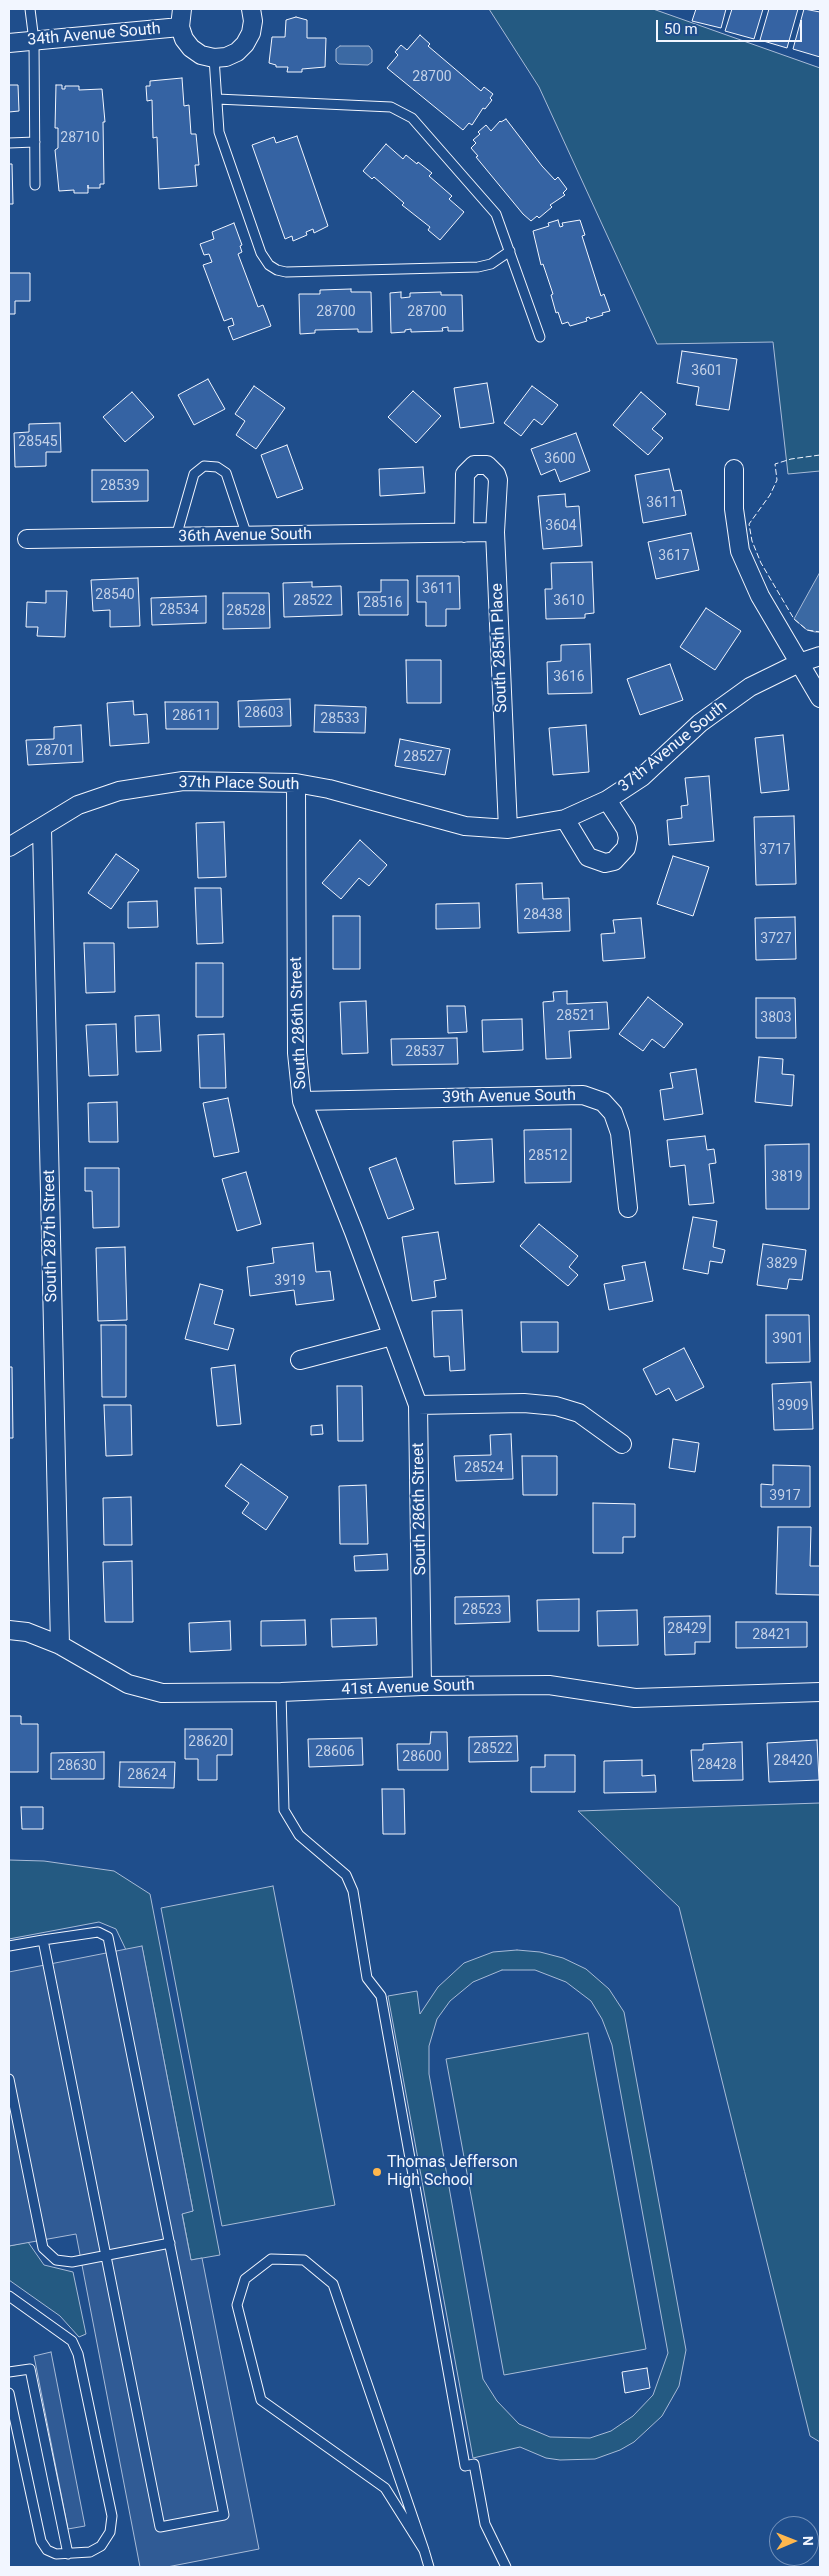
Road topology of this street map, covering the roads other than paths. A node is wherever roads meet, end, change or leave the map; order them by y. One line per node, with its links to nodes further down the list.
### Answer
1 (30, 9): 5 (lane)
2 (182, 9): 4 (street)
3 (251, 9): 7 (street)
4 (180, 27): 5 (street, 34th Avenue South); 7 (street)
5 (34, 41): 6 (street, 34th Avenue South); 9 (lane)
6 (9, 43)
7 (214, 58): 8 (lane)
8 (217, 99): 12 (lane); 12 (lane)
9 (35, 142): 10 (lane); 11 (lane)
10 (9, 143)
11 (35, 185)
12 (510, 251): 13 (lane)
13 (540, 337)
14 (734, 468): 21 (street)
15 (495, 532): 16 (street, 36th Avenue South); 16 (street, South 285th Place); 27 (street, South 285th Place)
16 (464, 533): 17 (street, 36th Avenue South)
17 (247, 536): 18 (street, 36th Avenue South); 18 (lane)
18 (176, 537): 19 (street, 36th Avenue South)
19 (26, 539)
20 (820, 656): 21 (street, 37th Avenue South)
21 (799, 663): 22 (street); 24 (street, 37th Avenue South)
22 (820, 698)
23 (296, 783): 26 (street, 37th Place South); 27 (street, 37th Place South); 29 (street, South 286th Street)
24 (607, 800): 25 (street, 37th Avenue South); 25 (street, 37th Avenue South)
25 (565, 819): 27 (street, 37th Avenue South)
26 (42, 828): 28 (street, 37th Place South); 36 (street, South 287th Street)
27 (508, 829)
28 (9, 847)
29 (302, 1101): 30 (street, 39th Avenue South); 31 (street, South 286th Street)
30 (628, 1208)
31 (392, 1336): 32 (street); 33 (street, South 286th Street)
32 (300, 1360)
33 (418, 1405): 34 (street); 37 (street, South 286th Street)
34 (622, 1444)
35 (9, 1630): 36 (street, 41st Avenue South)
36 (60, 1645): 38 (street, 41st Avenue South)
37 (422, 1686): 38 (street, 41st Avenue South); 39 (street, 41st Avenue South)
38 (281, 1692): 51 (lane)
39 (820, 1692)
40 (43, 1940): 41 (lane); 43 (lane); 44 (lane)
41 (9, 1946)
42 (9, 2079): 44 (lane)
43 (170, 2243): 44 (lane); 44 (lane)
44 (106, 2255)
45 (9, 2296): 49 (lane)
46 (9, 2372): 49 (lane)
47 (9, 2393): 49 (lane)
48 (424, 2550): 48 (lane); 50 (lane)
49 (68, 2554)
50 (430, 2567)
51 (506, 2567)

